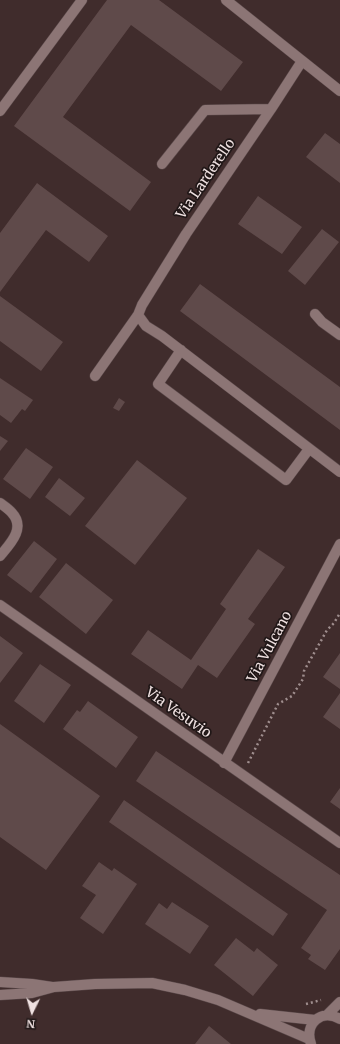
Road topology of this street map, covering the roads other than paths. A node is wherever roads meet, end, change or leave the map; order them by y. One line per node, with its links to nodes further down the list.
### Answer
1 (82, 0): 6 (street)
2 (226, 0): 3 (street)
3 (302, 61): 4 (street); 5 (street, Via Larderello)
4 (340, 91)
5 (271, 109): 7 (street); 9 (street, Via Larderello)
6 (0, 111)
7 (162, 164)
8 (315, 314): 10 (street)
9 (138, 315): 11 (street); 12 (street, Via Larderello)
10 (340, 335)
11 (181, 350): 13 (street); 13 (street)
12 (95, 376)
13 (309, 449): 14 (street)
14 (340, 472)
15 (0, 503): 17 (street)
16 (338, 551): 19 (street, Via Vulcano)
17 (0, 556)
18 (0, 605): 19 (street, Via Vesuvio)
19 (224, 763): 20 (street, Via Vesuvio)
20 (340, 843)
21 (0, 982): 22 (street)
22 (54, 987): 23 (street); 25 (street)
23 (1, 996)
24 (340, 1002): 26 (street)
25 (250, 1013): 28 (street); 29 (street)
26 (327, 1015): 27 (street); 28 (street)
27 (340, 1019)
28 (315, 1020): 29 (street)
29 (310, 1043)

